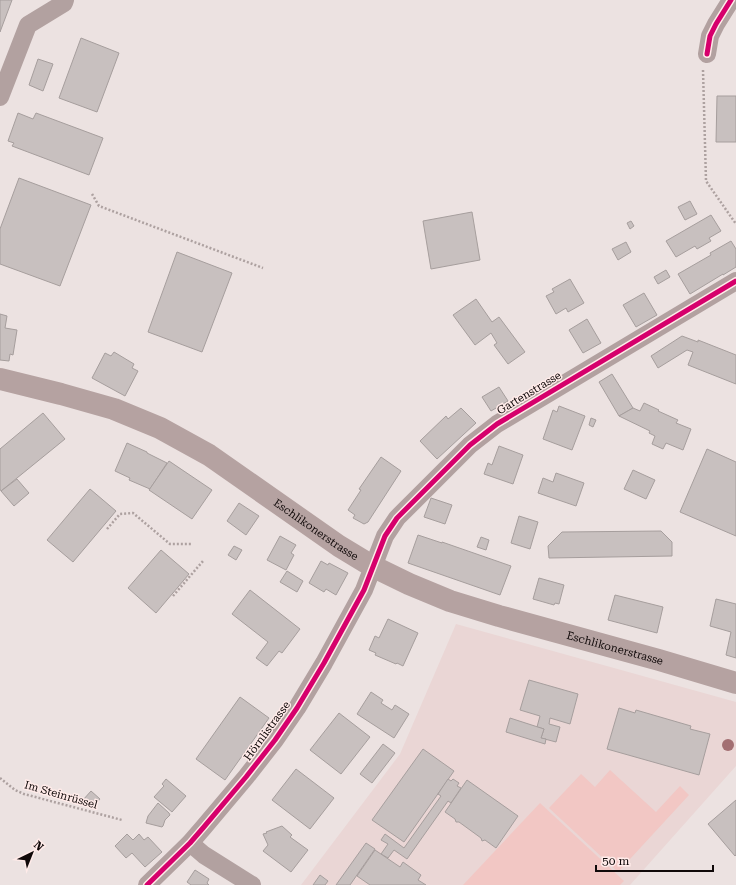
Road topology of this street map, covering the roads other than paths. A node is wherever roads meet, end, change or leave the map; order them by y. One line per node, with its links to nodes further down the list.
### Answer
1 (65, 0): 4 (street)
2 (731, 0): 3 (street)
3 (707, 54)
4 (0, 96)
5 (736, 281): 7 (street, Gartenstrasse)
6 (0, 379): 7 (main road, Eschlikonerstrasse)
7 (372, 566): 8 (main road, Eschlikonerstrasse); 9 (street, Hörnlistrasse)
8 (736, 683)
9 (190, 843): 10 (street, Hörnlistrasse); 11 (street)
10 (147, 885)
11 (252, 885)

